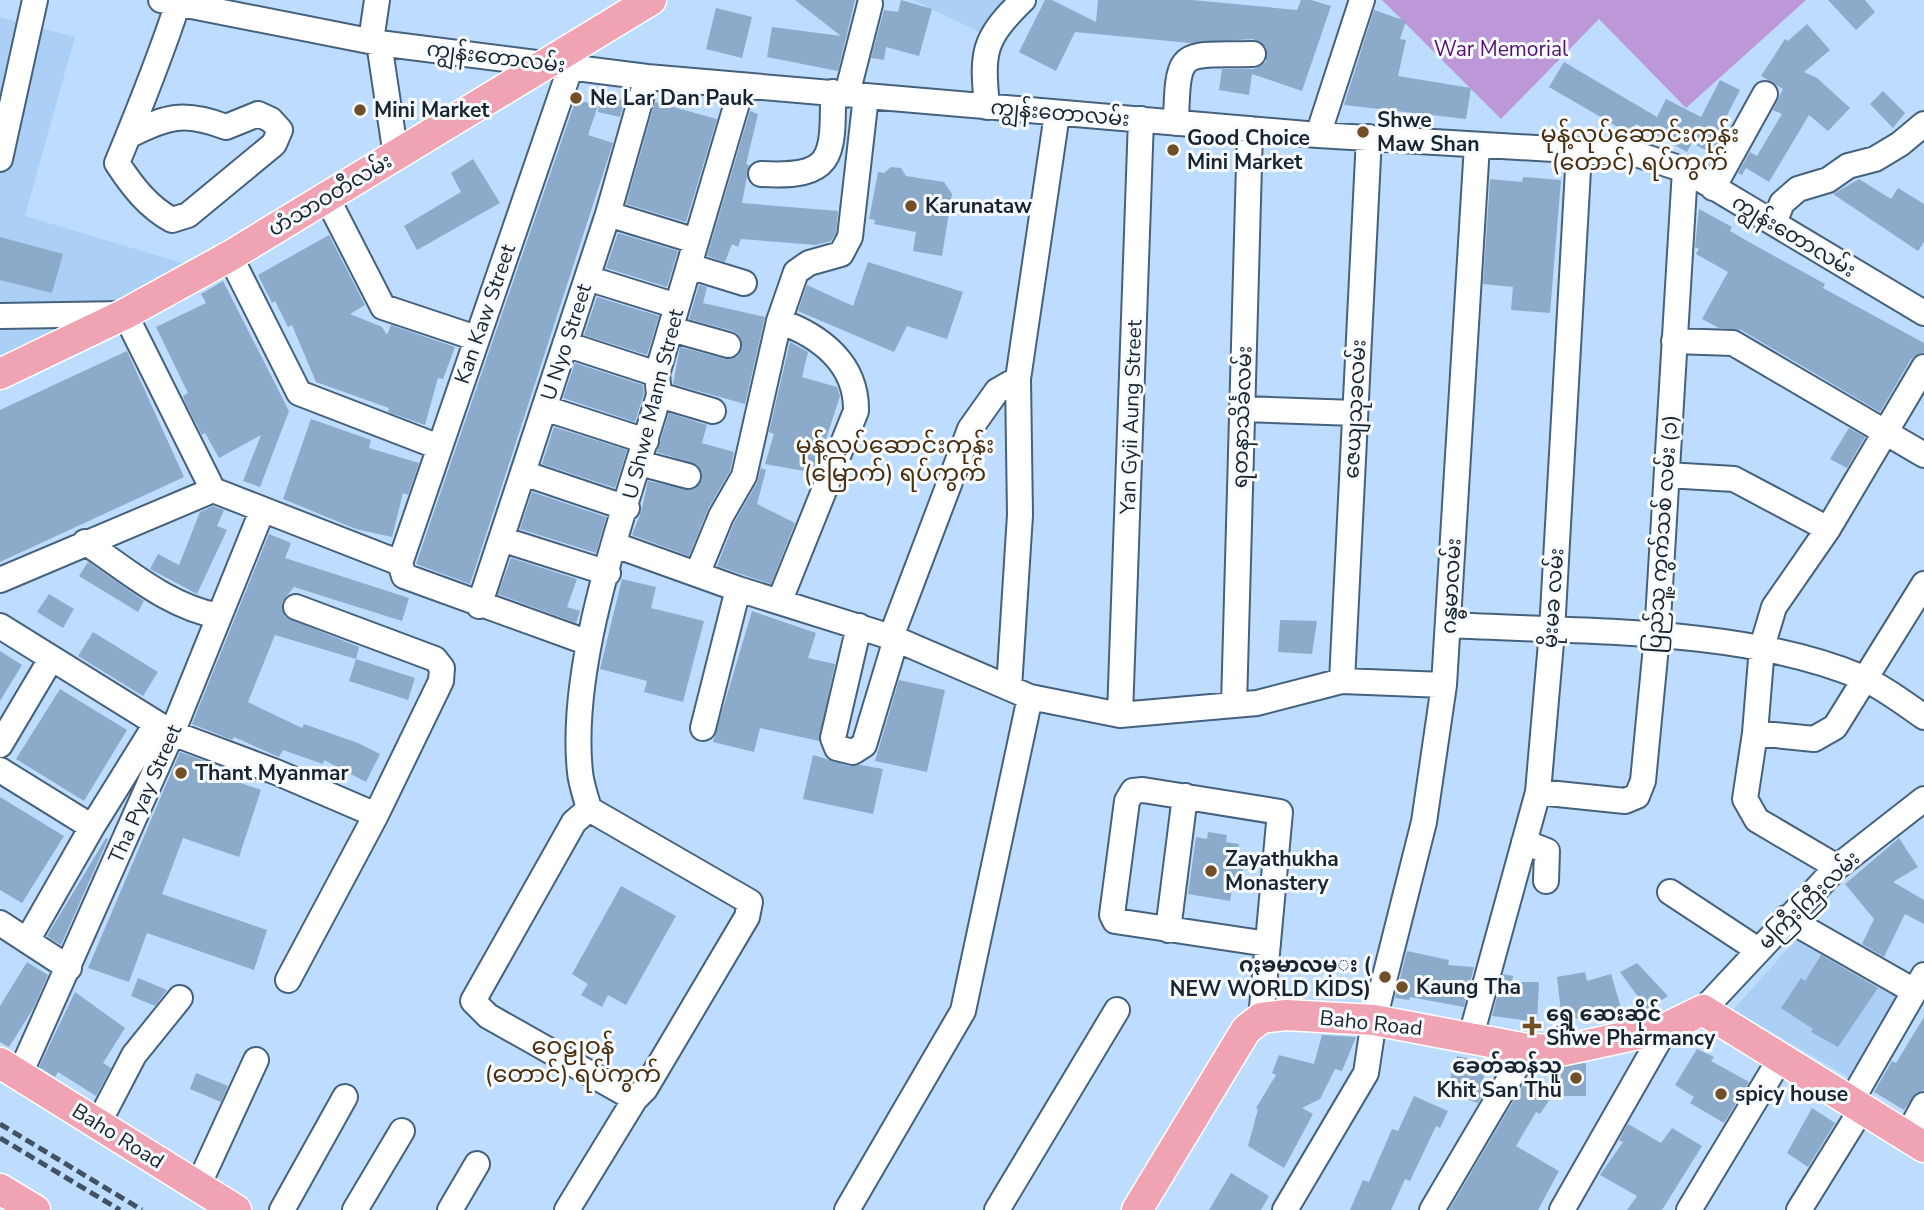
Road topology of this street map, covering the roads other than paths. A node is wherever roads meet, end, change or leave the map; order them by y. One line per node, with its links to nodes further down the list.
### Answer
1 (36, 0): 27 (street)
2 (377, 0): 8 (street)
3 (652, 0): 10 (main road, ဟံသာဝတီလမ်း)
4 (1023, 0): 15 (street)
5 (1362, 0): 21 (street)
6 (169, 2): 8 (street, ကျွန်းတောလမ်း); 22 (street)
7 (870, 4): 13 (street)
8 (375, 42): 10 (street, ကျွန်းတောလမ်း); 26 (street)
9 (1254, 54): 18 (street)
10 (559, 66): 11 (street, ကျွန်းတောလမ်း); 26 (main road, ဟံသာဝတီလမ်း); 44 (street, Kan Kaw Street)
11 (647, 77): 12 (street, ကျွန်းတောလမ်း); 32 (street, U Nyo Street)
12 (743, 86): 13 (street, ကျွန်းတောလမ်း); 34 (street, U Shwe Mann Street)
13 (849, 94): 15 (street, ကျွန်းတောလမ်း); 29 (street); 43 (street)
14 (1765, 94): 30 (street)
15 (987, 107): 16 (street, ကျွန်းတောလမ်း)
16 (1057, 114): 17 (street, ကျွန်းတောလမ်း); 50 (street)
17 (1141, 120): 18 (street, ကျွန်းတောလမ်း); 94 (street, Yan Gyii Aung Street)
18 (1176, 123): 20 (street, ကျွန်းတောလမ်း)
19 (1924, 124): 33 (street)
20 (1250, 129): 21 (street, ကျွန်းတောလမ်း); 53 (street, ရတနာသိင်္ခလမ်း)
21 (1318, 135): 23 (street, ကျွန်းတောလမ်း)
22 (128, 136): 22 (street)
23 (1369, 137): 24 (street, ကျွန်းတောလမ်း); 55 (street, ဇေယျသုခလမ်း)
24 (1477, 145): 25 (street, ကျွန်းတောလမ်း); 80 (street, ဂန္ဓမာလမ်း)
25 (1579, 152): 28 (street, ကျွန်းတောလမ်း); 83 (street, မိုးမခ လမ်း)
26 (396, 156): 31 (main road, ဟံသာဝတီလမ်း)
27 (0, 159)
28 (1685, 170): 30 (street, ကျွန်းတောလမ်း); 45 (street, ပြည်သူ့ ကွက်သစ် လမ်း (၁))
29 (761, 174)
30 (1713, 188): 33 (street, ကျွန်းတောလမ်း)
31 (326, 196): 35 (main road, ဟံသာဝတီလမ်း); 44 (street)
32 (608, 214): 34 (street); 37 (street, U Nyo Street)
33 (1774, 223): 39 (street, ကျွန်းတောလမ်း)
34 (696, 241): 36 (street, U Shwe Mann Street)
35 (230, 256): 40 (main road, ဟံသာဝတီလမ်း); 57 (street)
36 (689, 267): 38 (street); 42 (street, U Shwe Mann Street)
37 (587, 278): 42 (street); 46 (street, U Nyo Street)
38 (744, 283)
39 (1924, 313)
40 (125, 314): 41 (street); 49 (main road, ဟံသာဝတီလမ်း); 63 (street)
41 (0, 316)
42 (674, 317): 47 (street); 51 (street, U Shwe Mann Street)
43 (779, 321): 71 (street); 76 (street)
44 (476, 338): 57 (street, Kan Kaw Street)
45 (1674, 341): 56 (street); 61 (street, ပြည်သူ့ ကွက်သစ် လမ်း (၁))
46 (565, 344): 51 (street); 52 (street, U Nyo Street)
47 (728, 345)
48 (1924, 367): 56 (street)
49 (0, 374)
50 (1018, 379): 85 (street); 92 (street)
51 (658, 384): 54 (street); 58 (street, U Shwe Mann Street)
52 (544, 408): 58 (street); 60 (street, U Nyo Street)
53 (1243, 409): 55 (street); 93 (street, ရတနာသိင်္ခလမ်း)
54 (713, 411)
55 (1355, 413): 90 (street, ဇေယျသုခလမ်း)
56 (1887, 433): 59 (street); 66 (street)
57 (439, 447): 70 (street, Kan Kaw Street)
58 (643, 452): 62 (street); 64 (street, U Shwe Mann Street)
59 (1924, 455)
60 (523, 473): 64 (street); 67 (street, U Nyo Street)
61 (1667, 475): 66 (street); 84 (street, ပြည်သူ့ ကွက်သစ် လမ်း (၁))
62 (688, 476)
63 (213, 490): 65 (street); 68 (street)
64 (626, 508): 69 (street, U Shwe Mann Street)
65 (262, 511): 70 (street); 79 (street, Tha Pyay Street)
66 (1828, 529): 87 (street)
67 (501, 539): 72 (street); 77 (street, U Nyo Street)
68 (85, 542): 73 (street); 79 (street)
69 (615, 545): 71 (street); 72 (street, U Shwe Mann Street)
70 (400, 563): 77 (street)
71 (698, 572): 75 (street)
72 (608, 573): 86 (street, U Shwe Mann Street)
73 (0, 580)
74 (1924, 584): 89 (street)
75 (738, 589): 76 (street); 96 (street)
76 (780, 600): 82 (street)
77 (479, 606): 86 (street)
78 (296, 607): 105 (street)
79 (219, 616): 97 (street, Tha Pyay Street)
80 (1449, 625): 83 (street); 91 (street, ဂန္ဓမာလမ်း)
81 (0, 626): 88 (street)
82 (859, 626): 85 (street); 85 (street)
83 (1552, 631): 84 (street); 101 (street, မိုးမခ လမ်း)
84 (1657, 636): 87 (street); 101 (street, ပြည်သူ့ ကွက်သစ် လမ်း (၁))
85 (893, 638): 92 (street)
86 (589, 643): 104 (street, U Shwe Mann Street)
87 (1762, 647): 89 (street); 98 (street)
88 (51, 659): 97 (street); 99 (street)
89 (1863, 678): 95 (street); 98 (street)
90 (1342, 681): 91 (street); 93 (street)
91 (1444, 685): 124 (street, ဂန္ဓမာလမ်း)
92 (1019, 692): 94 (street); 147 (street)
93 (1234, 705): 94 (street)
94 (1120, 715)
95 (1924, 717)
96 (703, 728)
97 (164, 729): 105 (street); 106 (street); 117 (street, Tha Pyay Street)
98 (1755, 733): 108 (street)
99 (0, 745)
100 (0, 770): 106 (street)
101 (1538, 792): 107 (street, မိုးမခ လမ်း)
102 (1185, 796): 113 (street); 113 (street); 115 (street)
103 (1924, 799): 108 (street, မကြီးကြီးလမ်း)
104 (589, 808): 132 (street); 132 (street)
105 (376, 815): 118 (street)
106 (92, 827): 114 (street)
107 (1524, 842): 109 (street); 126 (street, မိုးမခ လမ်း)
108 (1837, 867): 111 (street, မကြီးကြီးလမ်း)
109 (1546, 881)
110 (1670, 892): 116 (street)
111 (1786, 918): 116 (street, မကြီးကြီးလမ်း); 119 (street)
112 (0, 923): 114 (street)
113 (1168, 930): 115 (street)
114 (29, 939): 117 (street)
115 (1268, 944): 123 (street)
116 (1758, 950): 122 (street, မကြီးကြီးလမ်း)
117 (69, 968): 130 (street, Tha Pyay Street)
118 (288, 980)
119 (1919, 983): 134 (street)
120 (180, 998): 135 (street)
121 (1116, 1010): 148 (street)
122 (1703, 1010): 125 (main road, Baho Road); 128 (main road)
123 (1261, 1018): 124 (main road, Baho Road); 149 (main road)
124 (1374, 1020): 126 (main road, Baho Road); 150 (street, ဂန္ဓမာလမ်း)
125 (1666, 1028): 127 (main road, Baho Road); 152 (street)
126 (1471, 1036): 127 (main road, Baho Road)
127 (1527, 1049): 151 (street)
128 (1780, 1059): 134 (main road); 153 (street)
129 (256, 1060): 139 (street)
130 (10, 1069): 135 (main road, Baho Road)
131 (345, 1097): 143 (street)
132 (635, 1099): 146 (street)
133 (1924, 1105): 137 (street)
134 (1856, 1106): 137 (main road); 154 (street)
135 (99, 1124): 139 (main road, Baho Road)
136 (402, 1131): 144 (street)
137 (1915, 1142)
138 (477, 1164): 145 (street)
139 (198, 1186): 142 (main road, Baho Road)
140 (0, 1189): 141 (main road)
141 (35, 1210)
142 (236, 1210)
143 (282, 1210)
144 (355, 1210)
145 (450, 1210)
146 (567, 1210)
147 (847, 1210)
148 (997, 1210)
149 (1137, 1210)
150 (1285, 1210)
151 (1432, 1210)
152 (1562, 1210)
153 (1689, 1210)
154 (1799, 1210)

